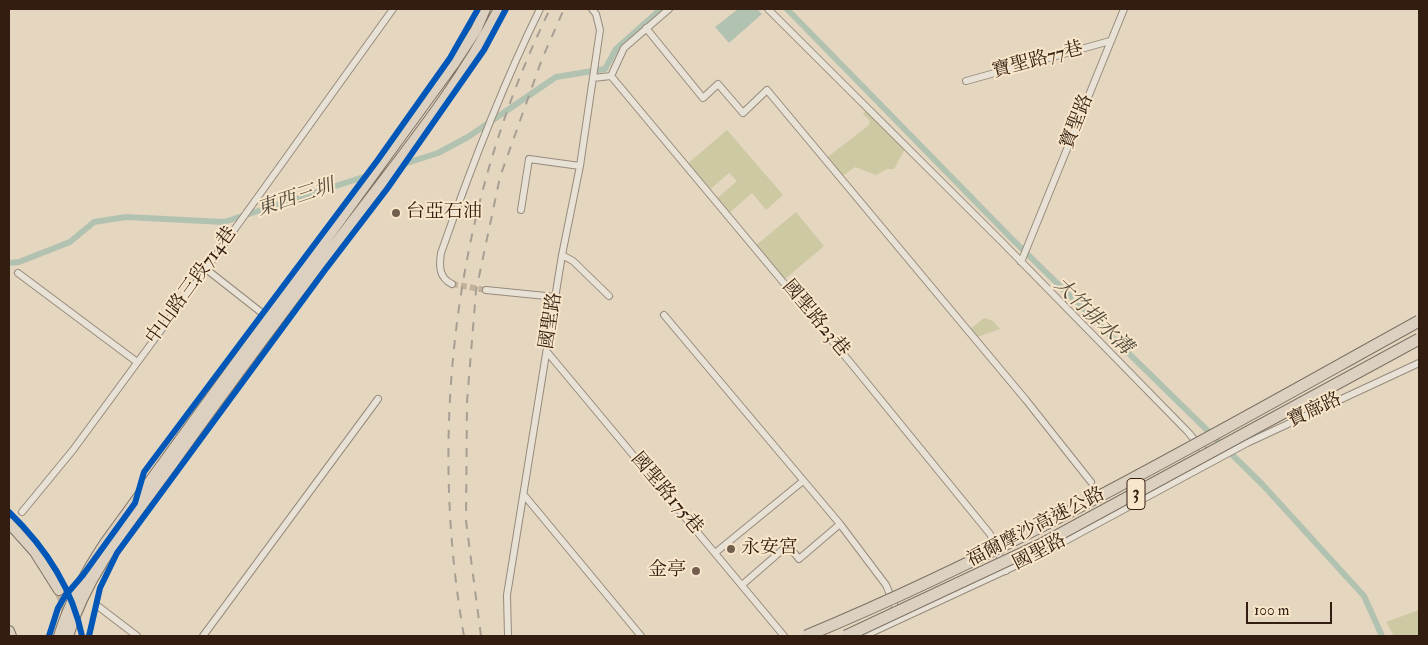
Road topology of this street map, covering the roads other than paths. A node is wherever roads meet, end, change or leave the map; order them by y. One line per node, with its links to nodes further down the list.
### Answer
1 (393, 9): 21 (street, 中山路三段714巷)
2 (485, 9): 14 (main road)
3 (499, 9): 15 (main road)
4 (540, 9): 23 (street)
5 (592, 9): 12 (street, 國聖路)
6 (669, 9): 9 (street)
7 (768, 9): 19 (street)
8 (1124, 9): 10 (street, 寶聖路)
9 (646, 28): 11 (street); 37 (street)
10 (1110, 41): 13 (street, 寶聖路77巷); 19 (street, 寶聖路)
11 (611, 76): 12 (street); 43 (street, 國聖路23巷)
12 (593, 78): 16 (street, 國聖路)
13 (966, 81)
14 (416, 111): 15 (main road); 20 (main road)
15 (432, 122): 20 (main road)
16 (580, 166): 17 (street); 18 (street, 國聖路)
17 (520, 210)
18 (562, 255): 25 (street); 26 (street, 國聖路)
19 (1020, 262): 35 (street)
20 (315, 263): 50 (main road); 51 (main road)
21 (206, 269): 27 (street); 32 (street, 中山路三段714巷)
22 (18, 273): 32 (street)
23 (452, 284)
24 (486, 290): 26 (street)
25 (609, 296)
26 (556, 297): 31 (street, 國聖路)
27 (262, 313)
28 (664, 315): 36 (street)
29 (1419, 321): 57 (highway, 福爾摩沙高速公路 / 3, bridge)
30 (1419, 339): 58 (highway, 福爾摩沙高速公路 / 3, bridge)
31 (548, 353): 38 (street, 國聖路); 42 (street, 國聖路175巷)
32 (137, 362): 39 (street, 中山路三段714巷)
33 (1419, 363): 35 (street, 寶廍路)
34 (378, 398): 53 (street)
35 (1212, 461): 43 (street, 國聖路)
36 (803, 481): 41 (street); 42 (street)
37 (1091, 482)
38 (524, 495): 54 (street, 國聖路); 55 (street)
39 (22, 512)
40 (9, 523): 45 (main road)
41 (840, 524): 44 (street); 47 (street)
42 (715, 553): 44 (street, 國聖路175巷)
43 (1006, 571): 47 (street, 國聖路)
44 (742, 585): 56 (street, 國聖路175巷)
45 (59, 590)
46 (99, 607): 52 (street)
47 (901, 619): 59 (street, 國聖路)
48 (9, 631): 49 (main road)
49 (11, 636)
50 (60, 636)
51 (68, 636)
52 (137, 636)
53 (203, 636)
54 (508, 636)
55 (641, 636)
56 (784, 636)
57 (806, 636)
58 (846, 636)
59 (864, 636)

